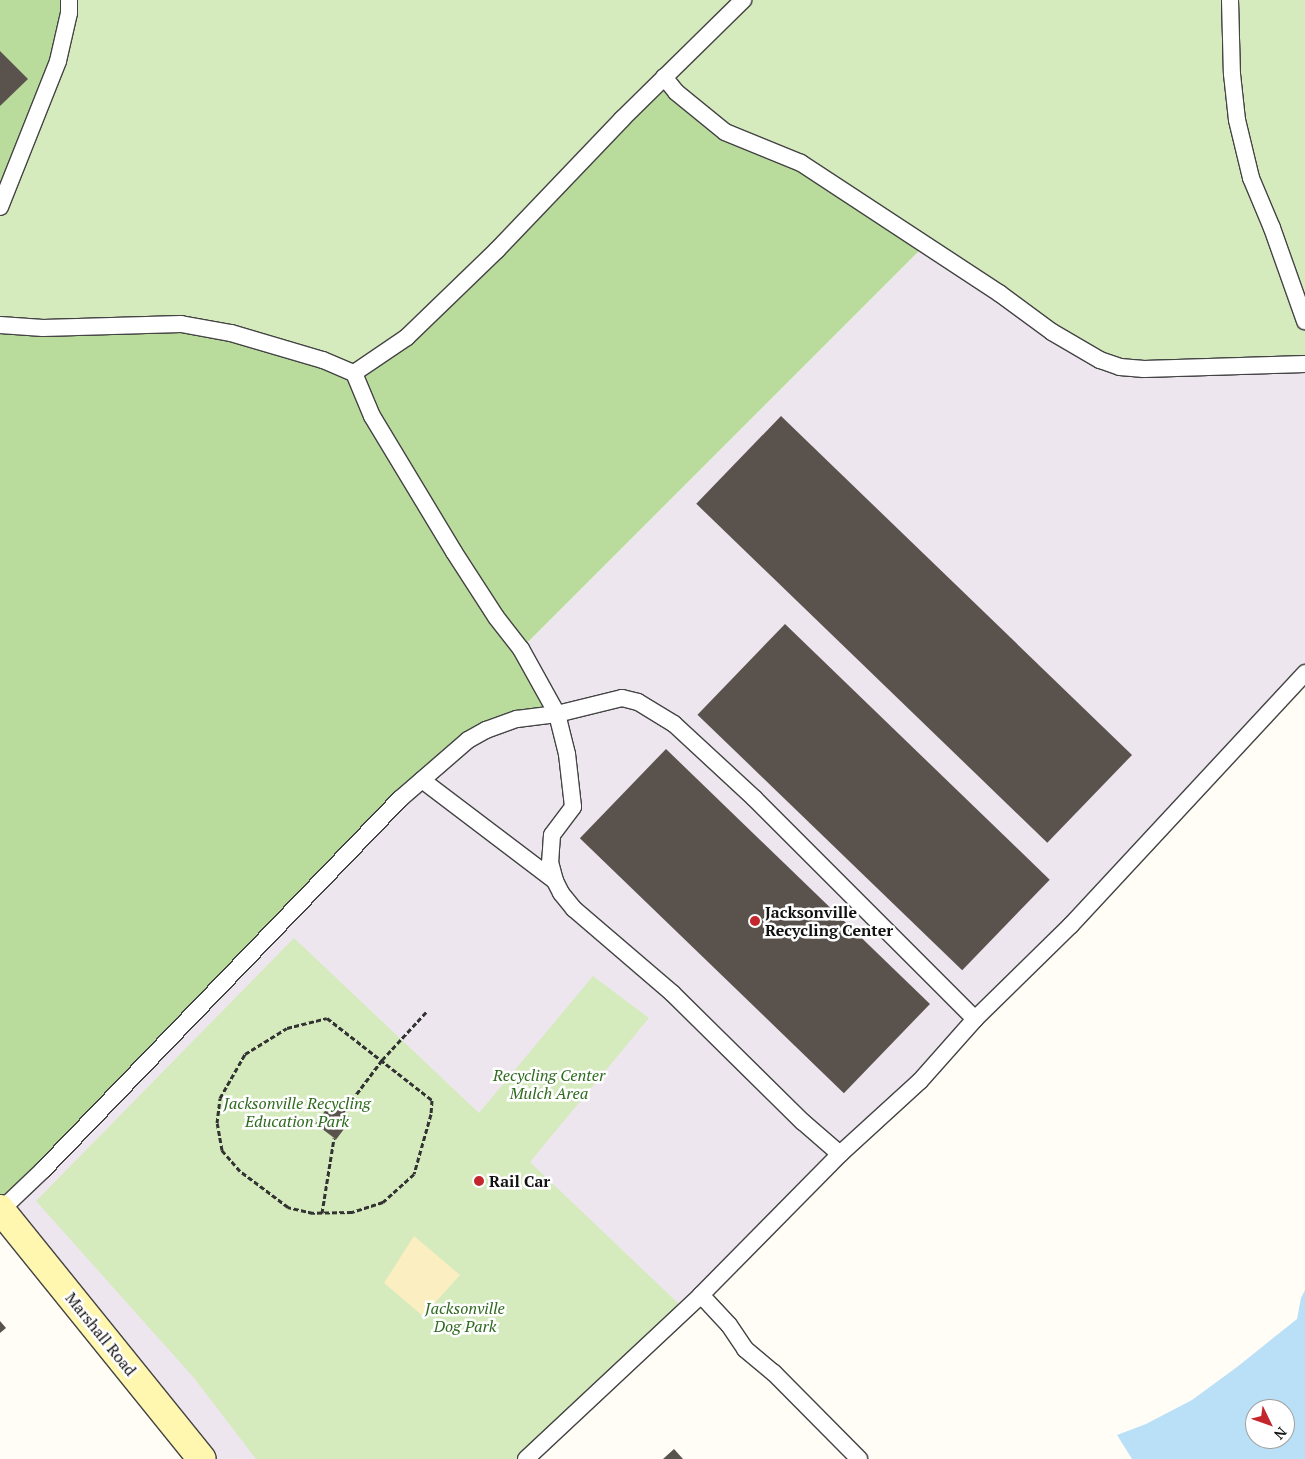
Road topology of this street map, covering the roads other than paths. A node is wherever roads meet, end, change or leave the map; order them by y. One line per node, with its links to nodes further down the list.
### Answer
1 (68, 0): 5 (lane)
2 (743, 0): 4 (lane)
3 (1230, 0): 6 (lane)
4 (664, 77): 8 (lane); 9 (lane)
5 (0, 207)
6 (1305, 321)
7 (0, 325): 9 (lane)
8 (1305, 364)
9 (354, 372): 11 (lane)
10 (1305, 673): 14 (lane)
11 (557, 714): 12 (lane); 13 (lane); 14 (lane)
12 (422, 780): 13 (lane); 16 (lane)
13 (555, 881): 15 (lane)
14 (975, 1019): 15 (lane)
15 (840, 1154): 17 (lane)
16 (0, 1209): 18 (main road, Marshall Road)
17 (701, 1295): 19 (lane); 20 (lane)
18 (202, 1459)
19 (526, 1459)
20 (859, 1459)

